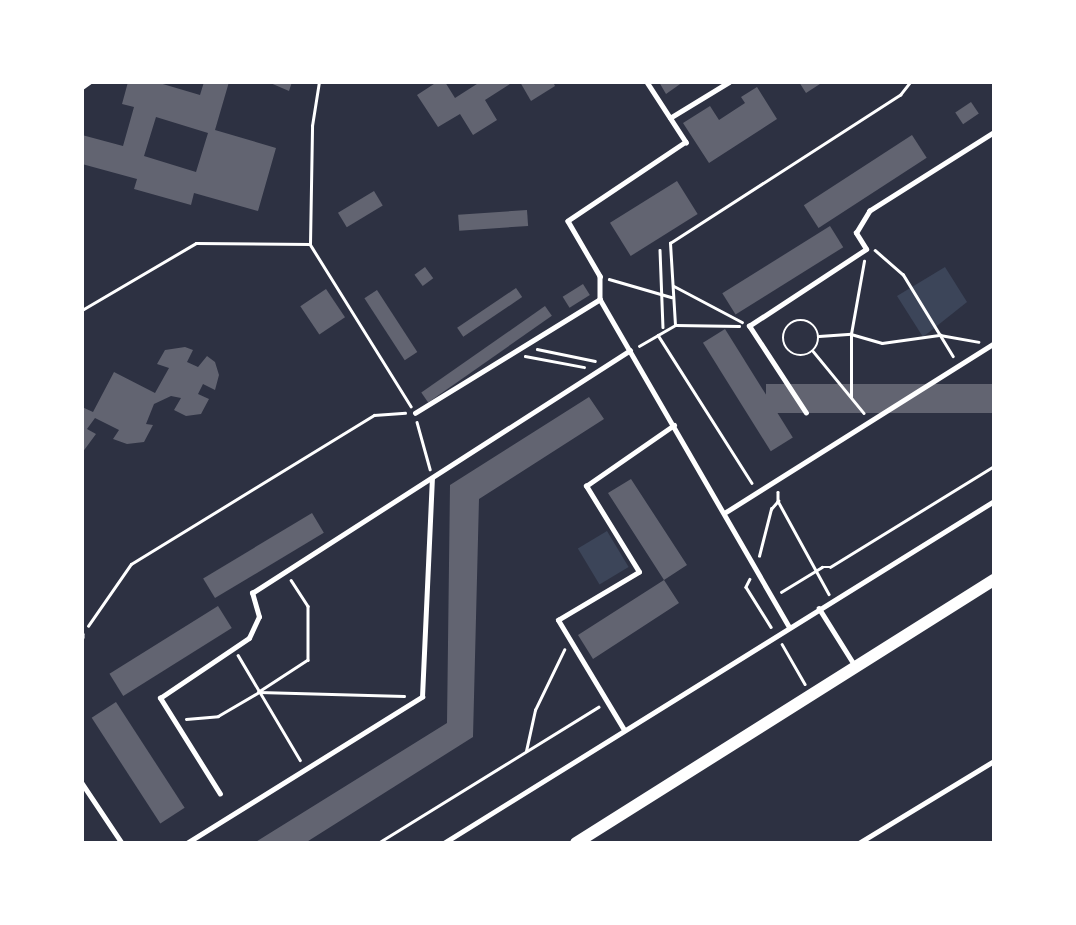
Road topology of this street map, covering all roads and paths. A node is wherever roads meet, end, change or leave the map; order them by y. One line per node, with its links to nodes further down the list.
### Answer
1 (89, 82): 6 (lane)
2 (319, 82): 10 (path)
3 (647, 82): 7 (lane)
4 (729, 82): 7 (lane)
5 (910, 82): 14 (path)
6 (82, 87)
7 (670, 118): 13 (lane)
8 (994, 132): 9 (lane)
9 (856, 233): 11 (lane); 25 (path)
10 (310, 244): 18 (path); 35 (path)
11 (866, 249): 20 (lane); 22 (path)
12 (660, 250): 15 (path)
13 (600, 276): 15 (path); 17 (lane)
14 (674, 286): 19 (path); 20 (path)
15 (662, 294): 16 (path); 21 (path)
16 (671, 297)
17 (600, 299): 27 (lane); 28 (lane)
18 (82, 310)
19 (675, 325): 20 (path); 23 (path)
20 (749, 326): 36 (lane)
21 (663, 327)
22 (850, 334): 24 (path); 25 (path); 34 (path)
23 (658, 335): 28 (path); 42 (path)
24 (819, 335): 29 (path); 29 (path)
25 (940, 335): 26 (path); 32 (path)
26 (993, 343): 32 (lane)
27 (523, 346): 30 (lane); 31 (path)
28 (631, 350): 31 (lane); 38 (lane)
29 (814, 351): 34 (path)
30 (512, 353): 33 (path); 35 (lane)
31 (609, 364): 33 (lane)
32 (958, 365): 37 (lane)
33 (599, 370): 41 (lane)
34 (851, 397): 37 (path)
35 (415, 413): 41 (path); 52 (path)
36 (806, 413)
37 (870, 421): 40 (lane)
38 (674, 425): 44 (lane); 53 (lane)
39 (994, 466): 45 (path)
40 (779, 478): 42 (lane); 45 (path)
41 (432, 479): 46 (lane); 57 (lane)
42 (758, 491): 44 (lane)
43 (994, 501): 49 (lane)
44 (726, 512): 48 (lane)
45 (816, 570): 48 (path); 49 (path)
46 (286, 572): 54 (lane); 56 (path)
47 (994, 580): 55 (main road)
48 (772, 597): 51 (lane)
49 (832, 600): 50 (lane)
50 (819, 608): 51 (lane); 55 (lane)
51 (789, 627): 60 (lane)
52 (82, 635)
53 (569, 640): 58 (lane); 61 (path)
54 (234, 648): 56 (path); 59 (lane)
55 (854, 665): 72 (main road)
56 (260, 692): 57 (path); 59 (path); 63 (path)
57 (422, 696): 63 (lane)
58 (607, 701): 60 (lane); 61 (path)
59 (174, 720): 66 (lane)
60 (624, 730): 71 (lane)
61 (526, 751): 70 (path)
62 (994, 761): 73 (lane)
63 (306, 769): 69 (lane)
64 (82, 783): 65 (lane)
65 (88, 792): 67 (lane); 68 (lane)
66 (220, 794)
67 (82, 796)
68 (122, 843)
69 (187, 843)
70 (378, 843)
71 (444, 843)
72 (576, 843)
73 (859, 843)

